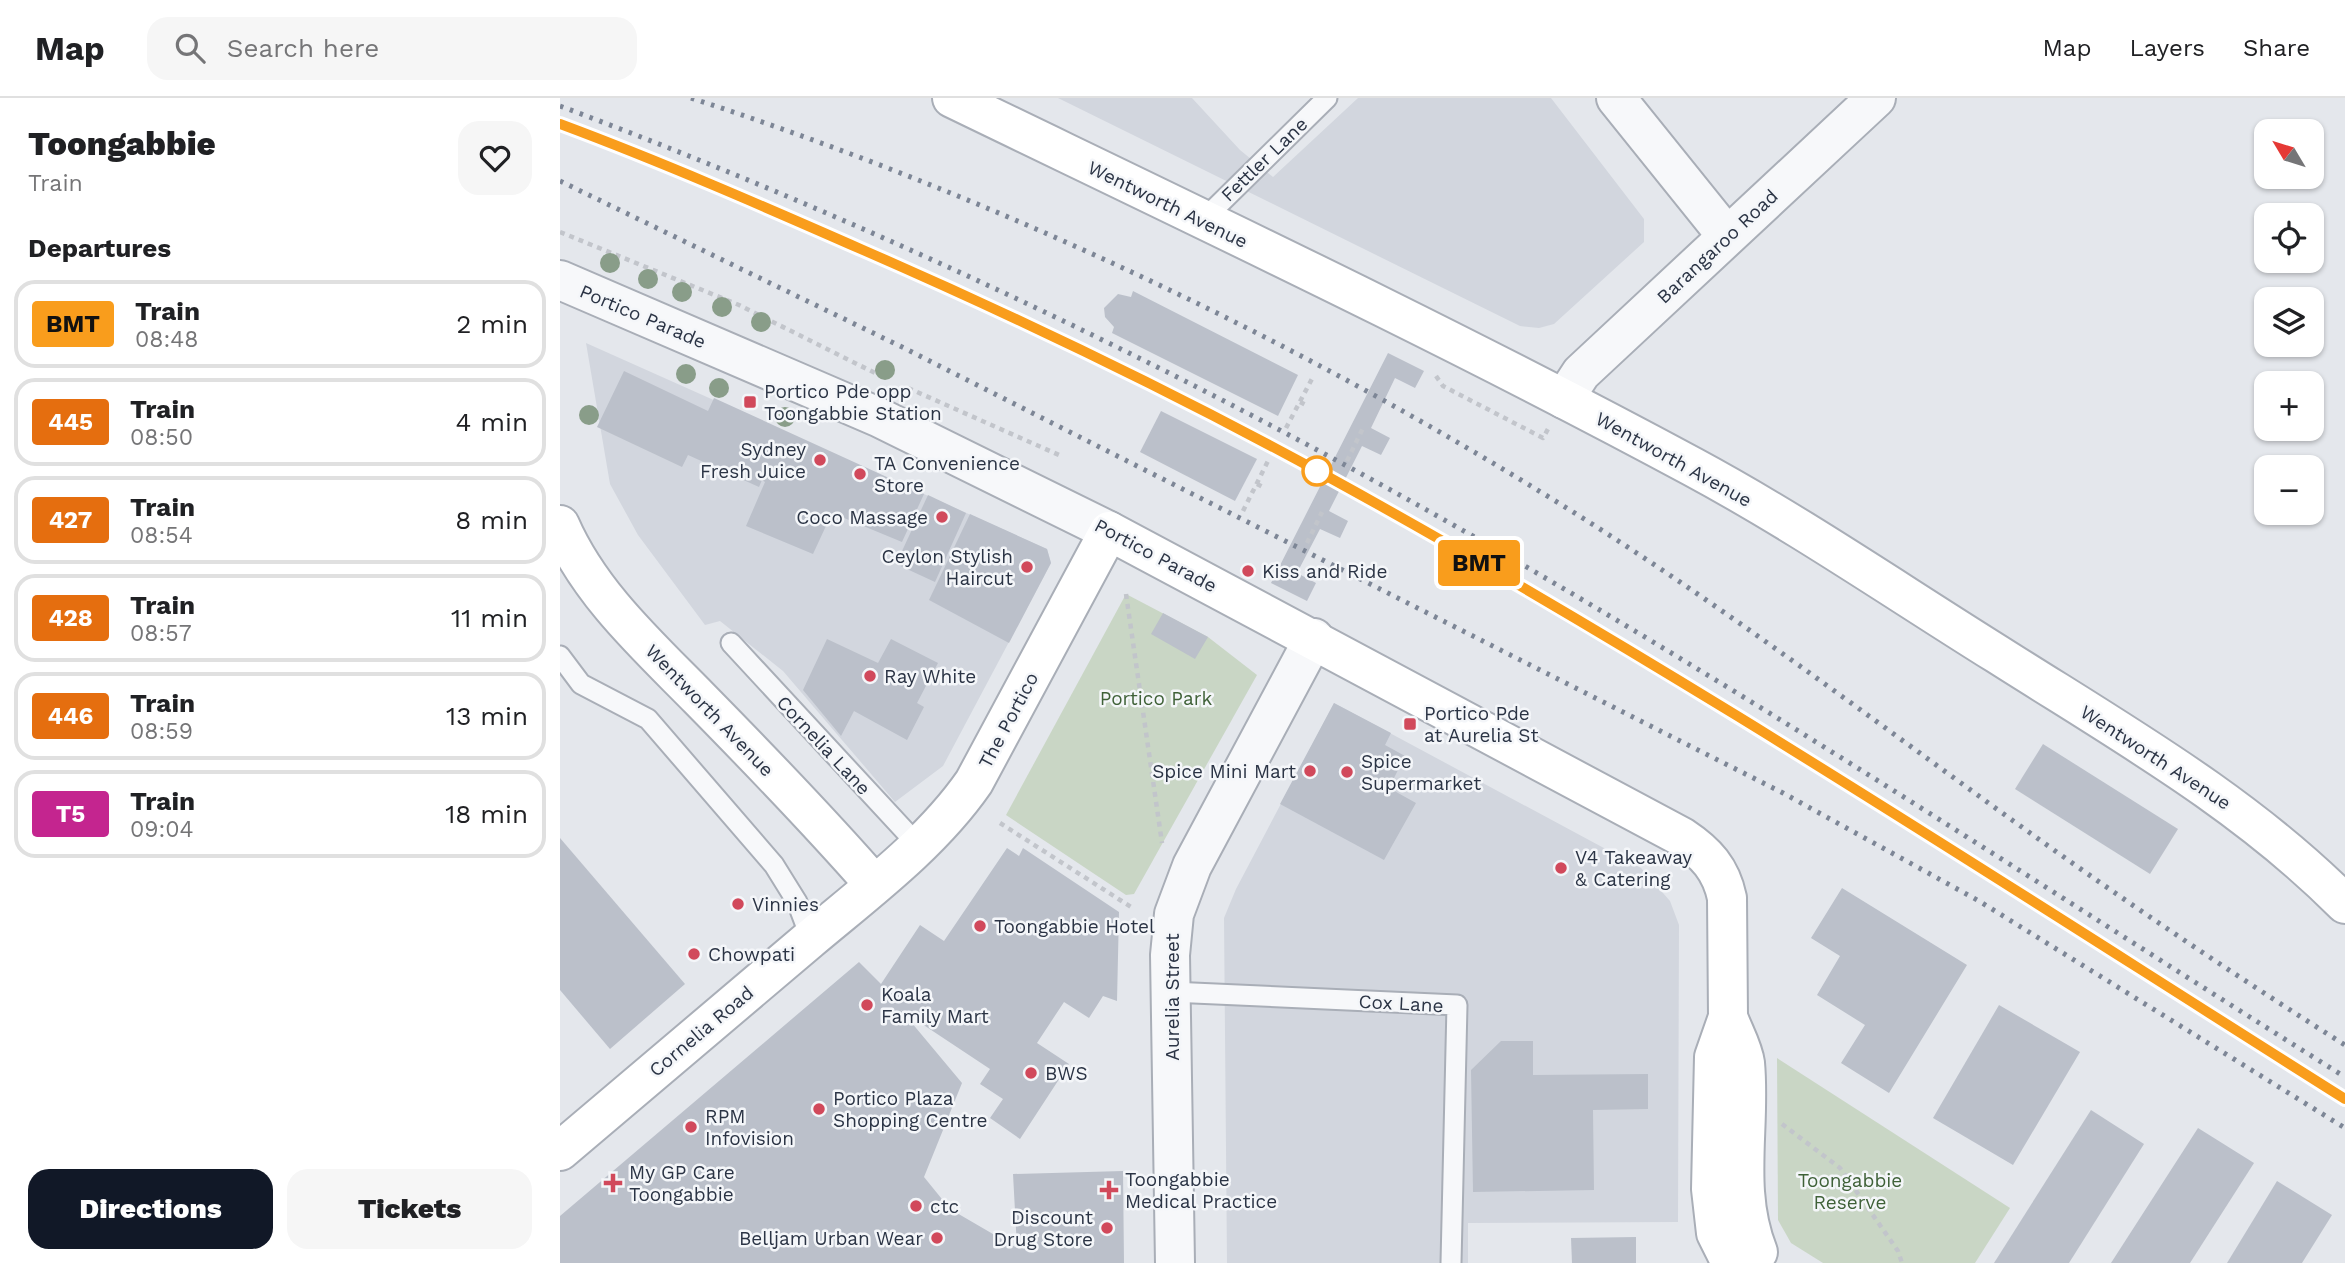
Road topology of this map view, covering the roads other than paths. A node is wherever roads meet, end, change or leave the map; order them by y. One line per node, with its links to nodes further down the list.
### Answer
1 (952, 98): 5 (main road, Wentworth Avenue)
2 (1327, 98): 5 (lane, Fettler Lane)
3 (1616, 98): 6 (street)
4 (1875, 98): 6 (street, Barangaroo Road)
5 (1202, 220): 8 (main road, Wentworth Avenue)
6 (1727, 236): 8 (street, Barangaroo Road)
7 (560, 280): 10 (street, Portico Parade)
8 (1564, 399): 16 (main road, Wentworth Avenue)
9 (560, 525): 15 (main road, Wentworth Avenue)
10 (1109, 531): 11 (main road, Portico Parade); 14 (main road, The Portico)
11 (1314, 638): 18 (street, Aurelia Street); 20 (main road, Portico Parade)
12 (730, 643): 14 (lane, Cornelia Lane)
13 (560, 656): 17 (lane)
14 (918, 845): 15 (main road, The Portico)
15 (874, 884): 17 (main road, Cornelia Road)
16 (2345, 904)
17 (811, 939): 19 (main road, Cornelia Road)
18 (1171, 992): 21 (street, Aurelia Street); 22 (lane, Cox Lane)
19 (560, 1151)
20 (1746, 1259)
21 (1175, 1263)
22 (1451, 1263)

